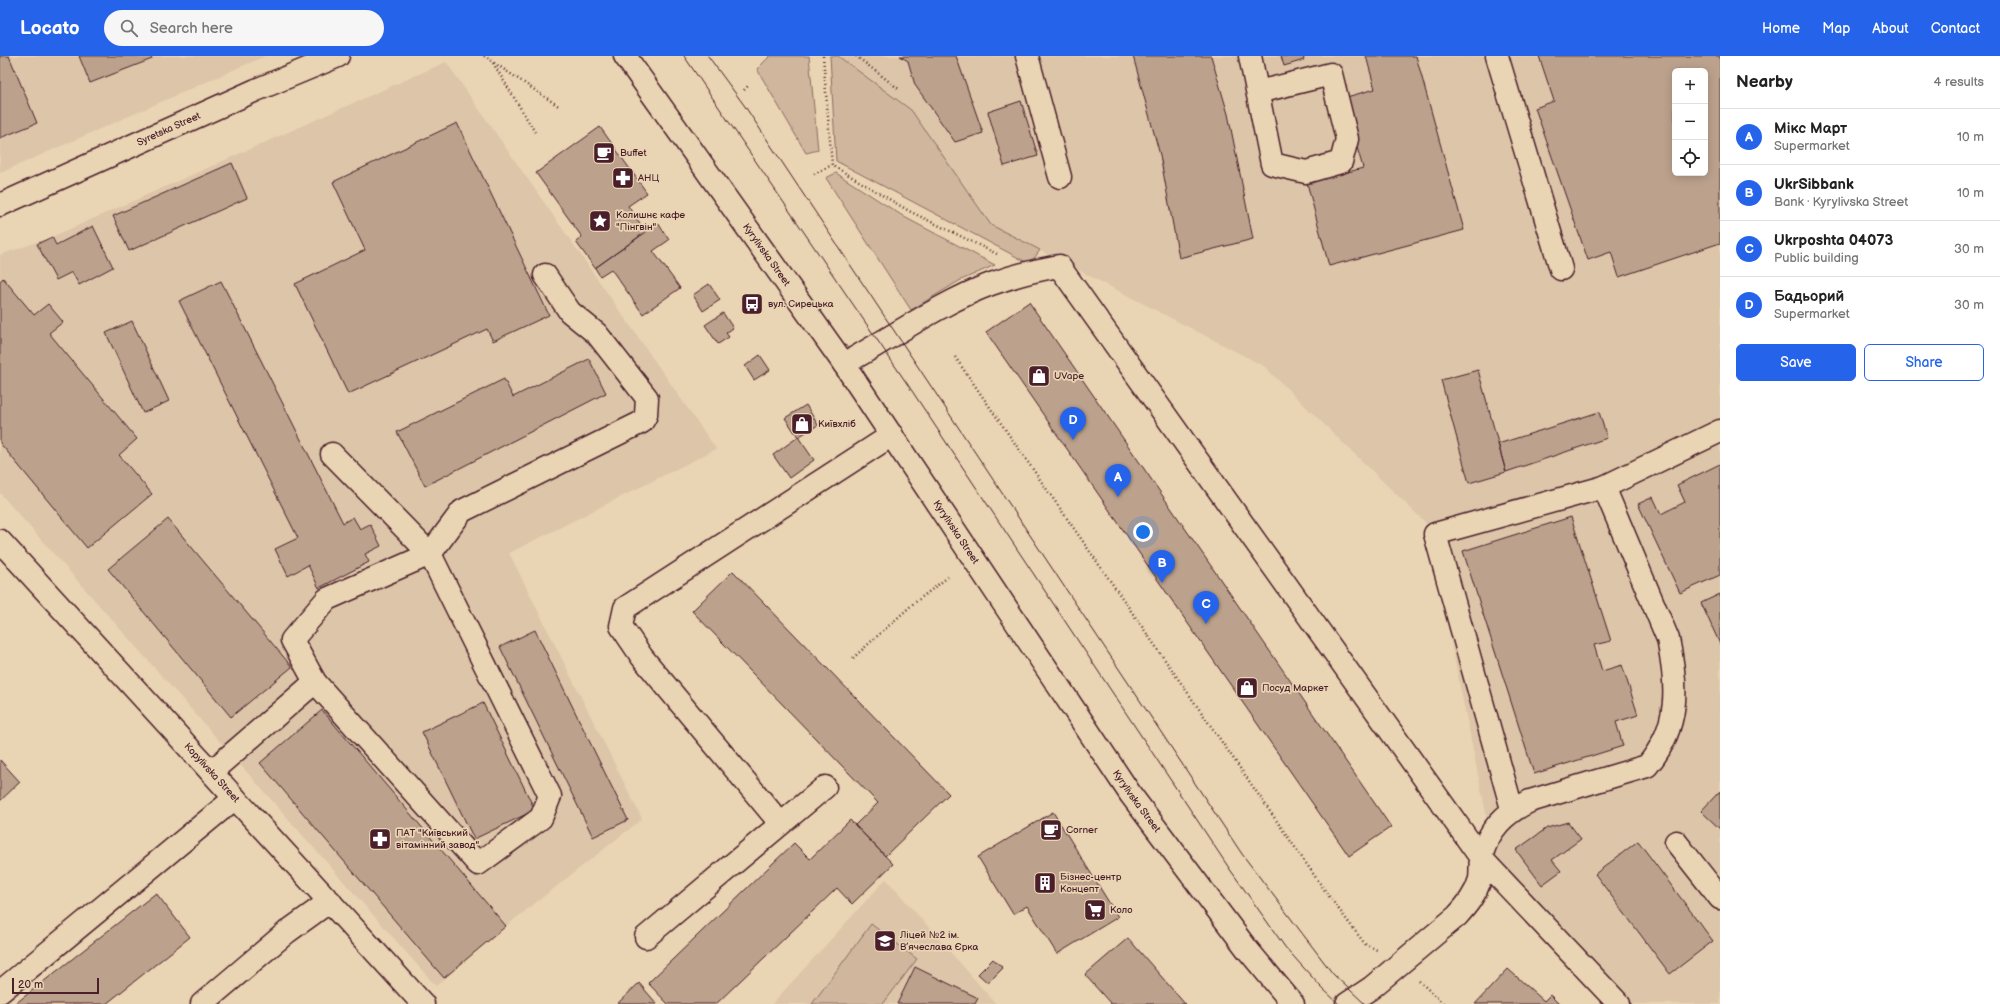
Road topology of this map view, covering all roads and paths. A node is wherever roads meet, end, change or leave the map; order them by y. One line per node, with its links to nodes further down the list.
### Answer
1 (338, 56): 9 (main road, Syretska Street)
2 (484, 56): 10 (path)
3 (625, 56): 25 (main road, Kyrylivska Street)
4 (823, 56): 17 (path)
5 (856, 56): 13 (path)
6 (1027, 56): 19 (main road)
7 (1250, 56): 14 (main road)
8 (1497, 56): 21 (main road)
9 (309, 61): 20 (main road, Syretska Street)
10 (492, 62): 15 (path); 16 (path)
11 (749, 85): 12 (path)
12 (744, 90)
13 (900, 90)
14 (1258, 92): 14 (main road)
15 (560, 107)
16 (535, 132)
17 (832, 165): 18 (path); 22 (path)
18 (814, 174)
19 (1060, 177)
20 (0, 205)
21 (1561, 269)
22 (1031, 271): 25 (main road); 41 (main road)
23 (545, 275): 31 (main road)
24 (955, 357): 45 (path)
25 (844, 364): 27 (main road, Kyrylivska Street)
26 (1720, 431): 29 (main road)
27 (892, 435): 39 (main road); 49 (main road, Kyrylivska Street)
28 (332, 454): 31 (main road)
29 (1604, 487): 38 (main road); 38 (main road)
30 (0, 541): 35 (main road, Kopylivska Street)
31 (430, 554): 34 (main road); 34 (main road)
32 (948, 577): 33 (path)
33 (853, 658)
34 (315, 682): 35 (main road)
35 (212, 772): 37 (main road, Kopylivska Street)
36 (825, 787): 39 (main road)
37 (235, 798): 43 (main road, Kopylivska Street); 46 (main road)
38 (1512, 809): 41 (main road)
39 (780, 823): 44 (main road)
40 (1676, 842): 42 (main road)
41 (1481, 858): 45 (main road); 52 (main road)
42 (1720, 898)
43 (330, 901): 47 (main road); 48 (main road, Kopylivska Street)
44 (646, 937)
45 (1400, 963): 50 (main road); 51 (path)
46 (0, 992)
47 (202, 1004)
48 (423, 1004)
49 (1293, 1004)
50 (1347, 1004)
51 (1444, 1004)
52 (1619, 1004)

